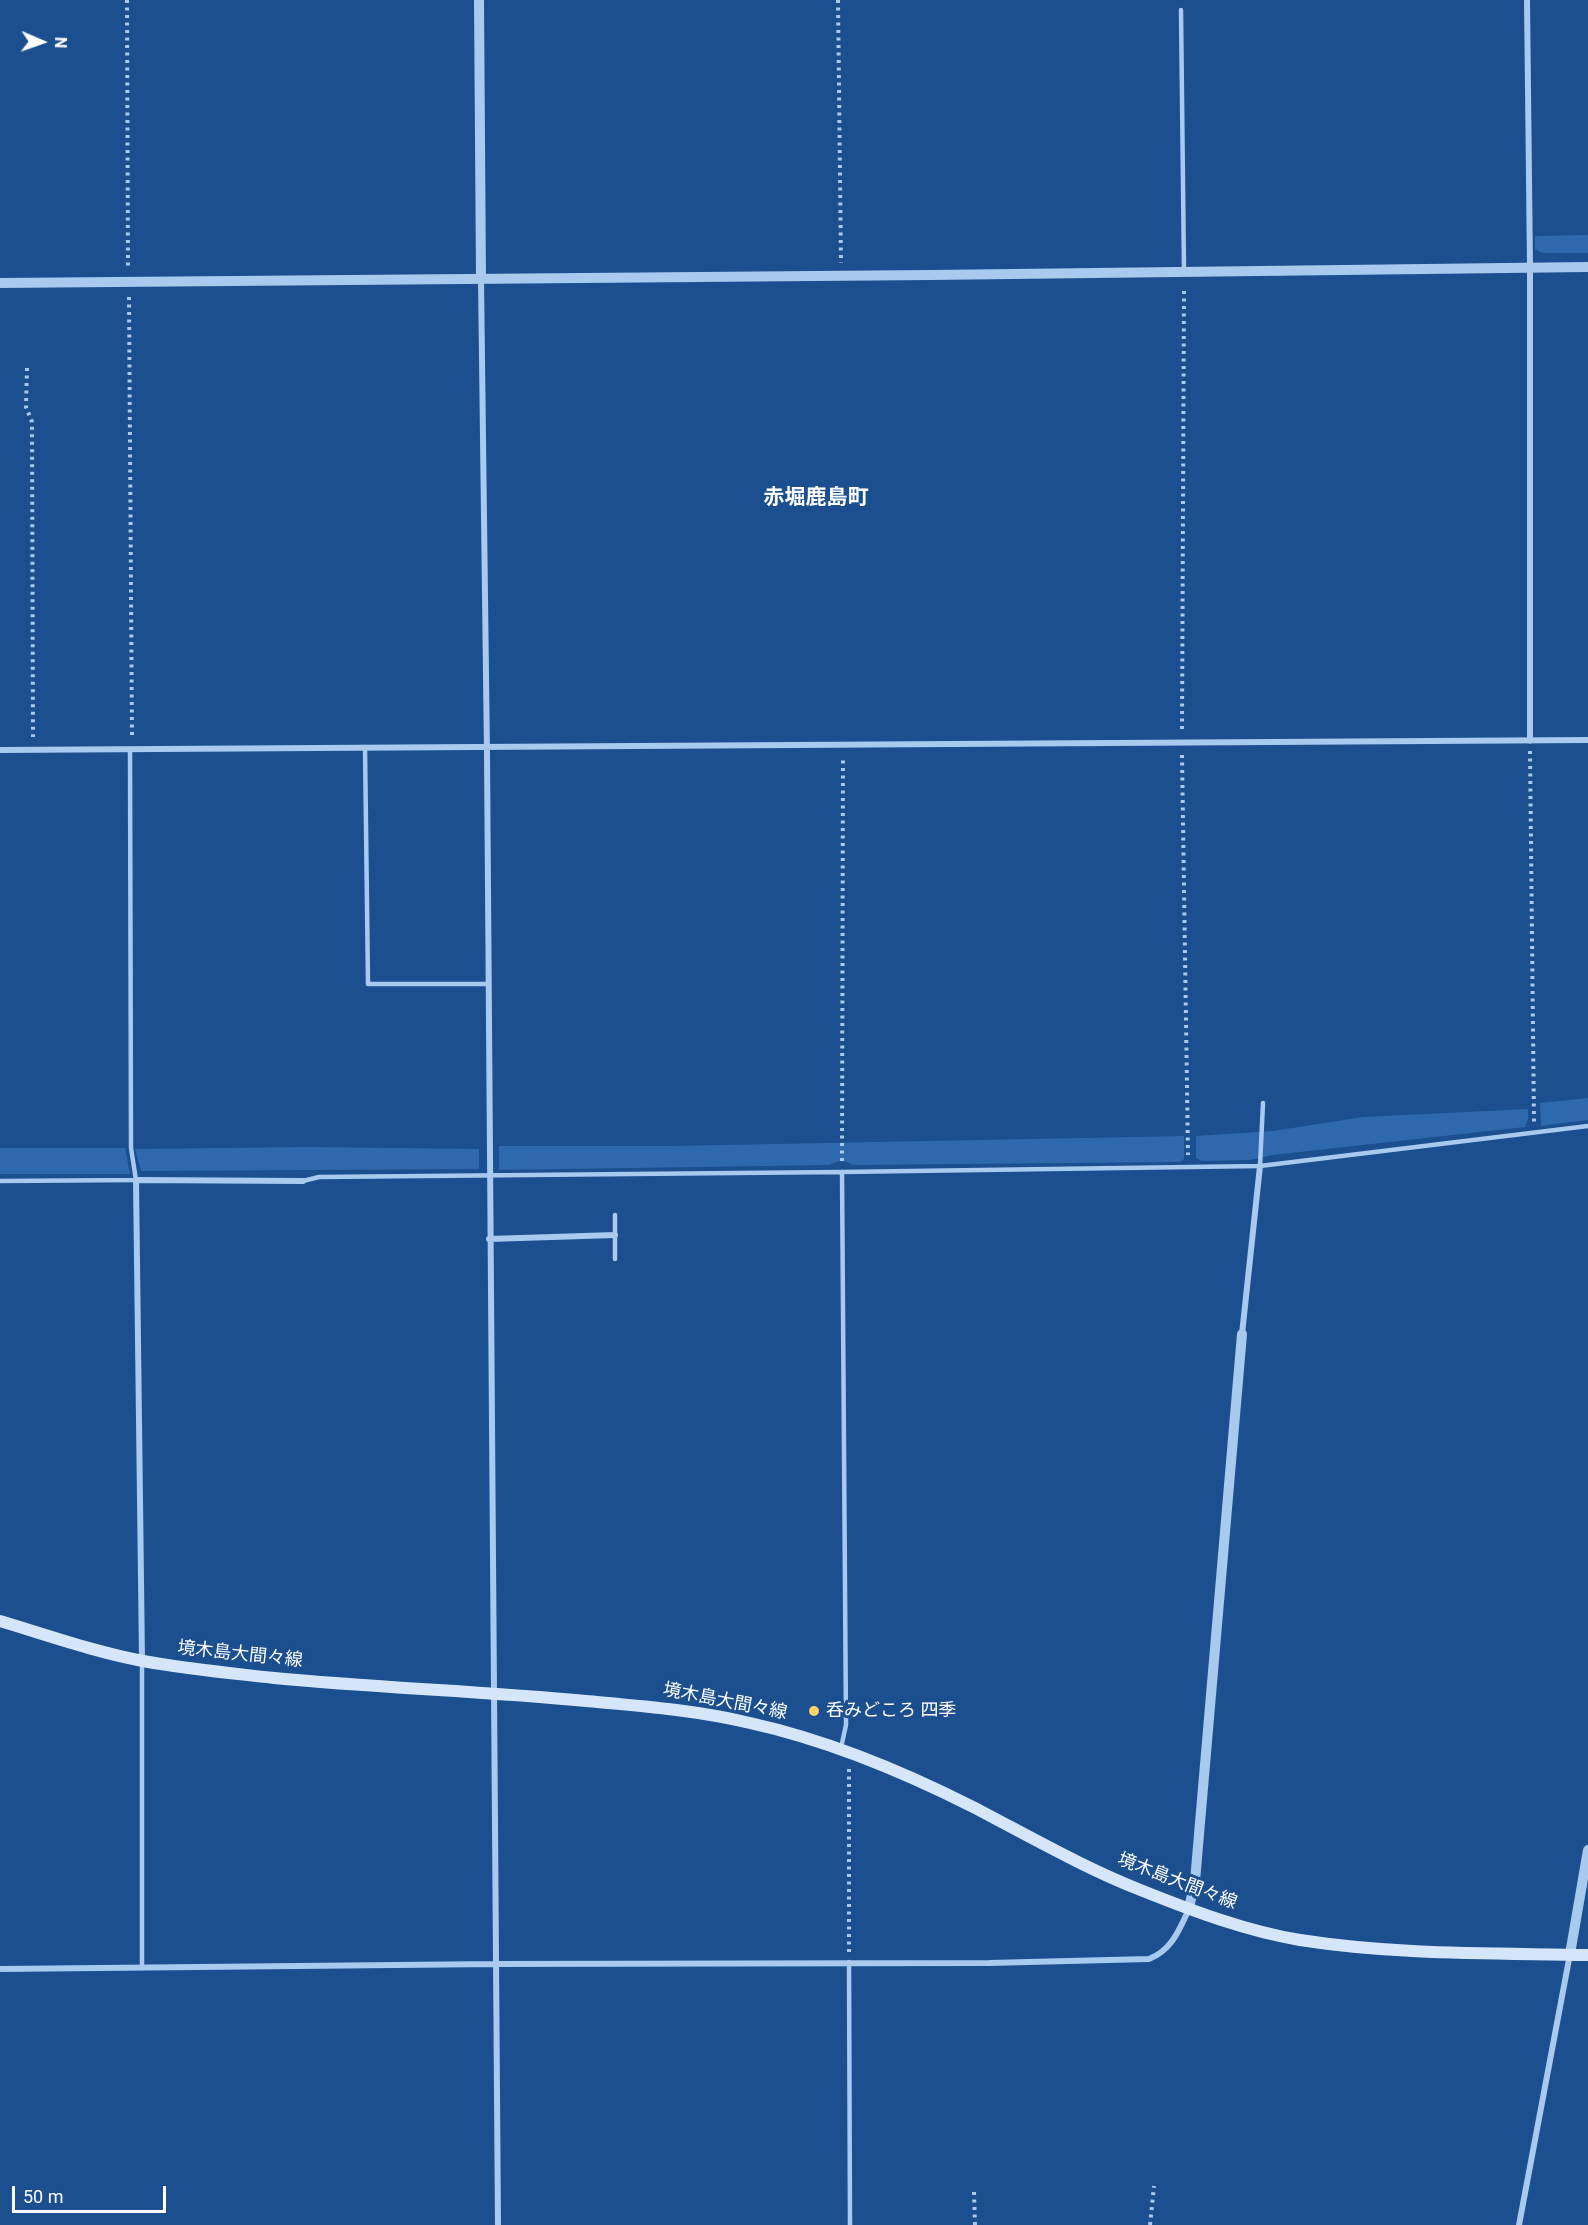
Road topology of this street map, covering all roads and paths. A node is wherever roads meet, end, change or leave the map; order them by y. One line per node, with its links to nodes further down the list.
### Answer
1 (128, 0): 11 (path)
2 (479, 0): 10 (street)
3 (838, 0): 9 (path)
4 (1527, 0): 6 (street)
5 (1181, 10): 8 (lane)
6 (1530, 267): 7 (street); 8 (street); 15 (street)
7 (1588, 267)
8 (1184, 271): 9 (street); 16 (path)
9 (841, 275): 10 (street)
10 (481, 279): 11 (street); 18 (street)
11 (129, 282): 12 (street); 20 (path)
12 (0, 283)
13 (27, 368): 22 (path)
14 (1588, 740): 15 (street)
15 (1530, 741): 16 (street); 26 (path)
16 (1182, 743): 17 (street); 28 (path)
17 (843, 745): 18 (street); 29 (path)
18 (486, 746): 19 (street); 23 (street)
19 (365, 747): 20 (street); 23 (lane)
20 (130, 749): 22 (street); 32 (lane)
21 (0, 750): 22 (street)
22 (33, 750)
23 (488, 984): 30 (street)
24 (1263, 1103): 27 (lane)
25 (1588, 1126): 26 (lane)
26 (1535, 1131): 27 (lane)
27 (1260, 1166): 28 (lane); 38 (street)
28 (1188, 1168): 29 (lane)
29 (842, 1172): 30 (lane); 42 (lane)
30 (490, 1176): 33 (lane); 36 (street)
31 (0, 1180): 32 (lane)
32 (136, 1180): 33 (street); 40 (street)
33 (303, 1181)
34 (615, 1215): 35 (lane)
35 (615, 1235): 36 (street); 37 (lane)
36 (489, 1239): 41 (street)
37 (615, 1259)
38 (1242, 1334): 45 (street)
39 (0, 1621): 40 (main road, 境木島大間々線)
40 (142, 1661): 41 (main road, 境木島大間々線); 50 (lane)
41 (494, 1692): 42 (main road, 境木島大間々線); 49 (street)
42 (841, 1748): 43 (main road, 境木島大間々線)
43 (857, 1756): 45 (main road, 境木島大間々線); 48 (path)
44 (1588, 1850): 46 (street)
45 (1189, 1908): 46 (main road, 境木島大間々線); 48 (street)
46 (1570, 1954): 47 (main road, 境木島大間々線); 58 (street)
47 (1588, 1954)
48 (849, 1962): 49 (street); 55 (lane)
49 (495, 1964): 50 (street); 54 (street)
50 (142, 1968): 51 (street)
51 (0, 1969)
52 (1154, 2186): 57 (path)
53 (974, 2192): 56 (path)
54 (498, 2225)
55 (850, 2225)
56 (975, 2225)
57 (1150, 2225)
58 (1519, 2225)

